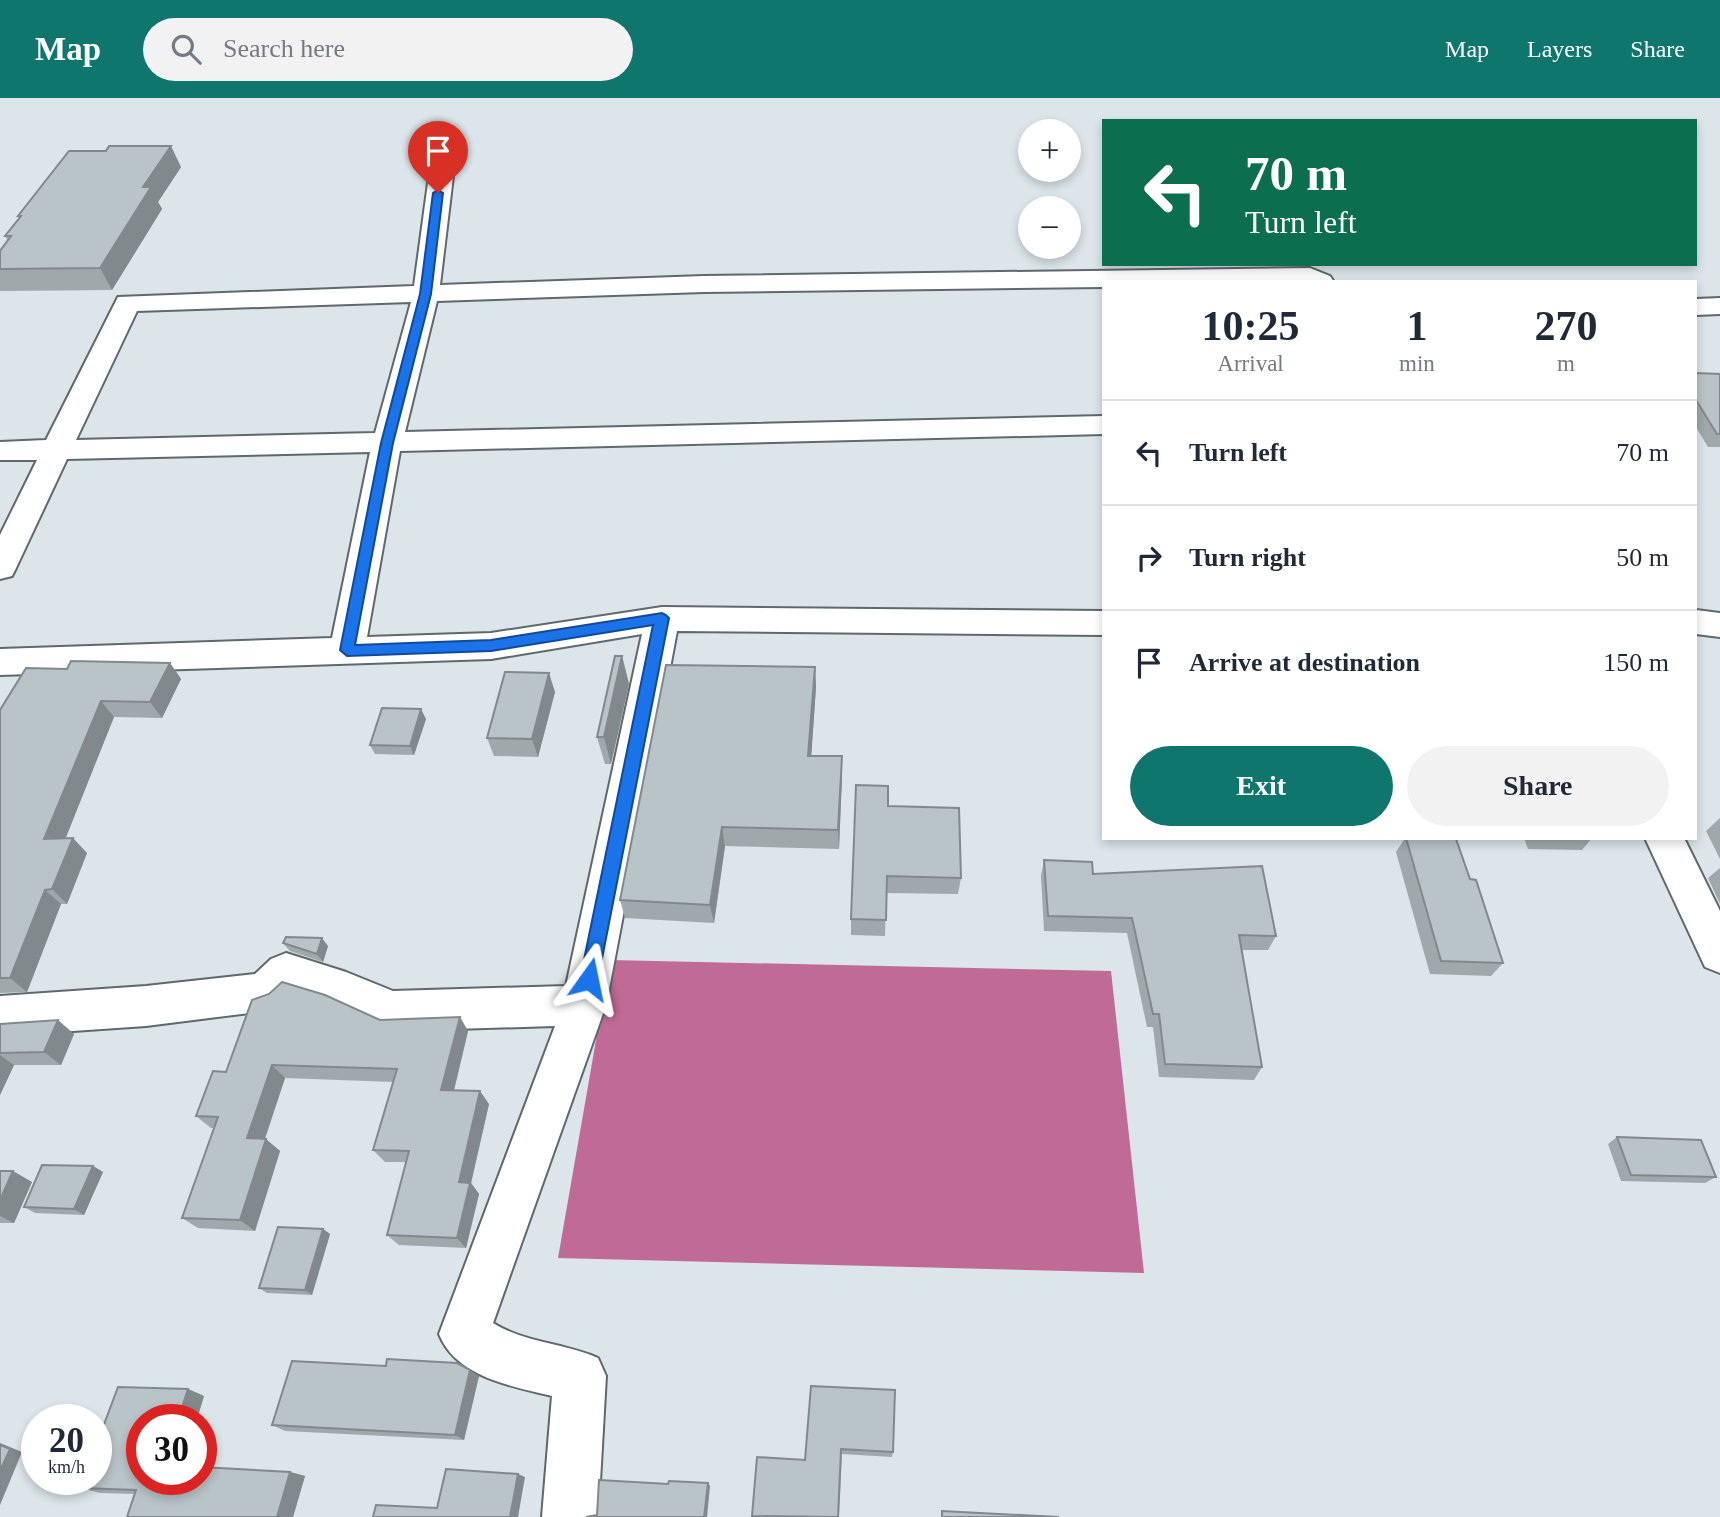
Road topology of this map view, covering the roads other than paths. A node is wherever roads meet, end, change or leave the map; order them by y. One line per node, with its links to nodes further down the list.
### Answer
1 (442, 168): 3 (street)
2 (1317, 280): 3 (street)
3 (426, 294): 7 (street); 8 (street)
4 (1720, 306): 5 (street)
5 (1697, 307)
6 (1102, 425): 7 (street)
7 (387, 443): 8 (street); 15 (street)
8 (55, 450): 9 (street); 10 (street)
9 (0, 451)
10 (0, 568)
11 (662, 618): 13 (street); 15 (street); 19 (street)
12 (1697, 622): 14 (street)
13 (1102, 623)
14 (1720, 625)
15 (347, 650): 16 (street)
16 (0, 662)
17 (1665, 840): 18 (street)
18 (1720, 954)
19 (584, 1005): 20 (street); 21 (street)
20 (0, 1016)
21 (570, 1517)

